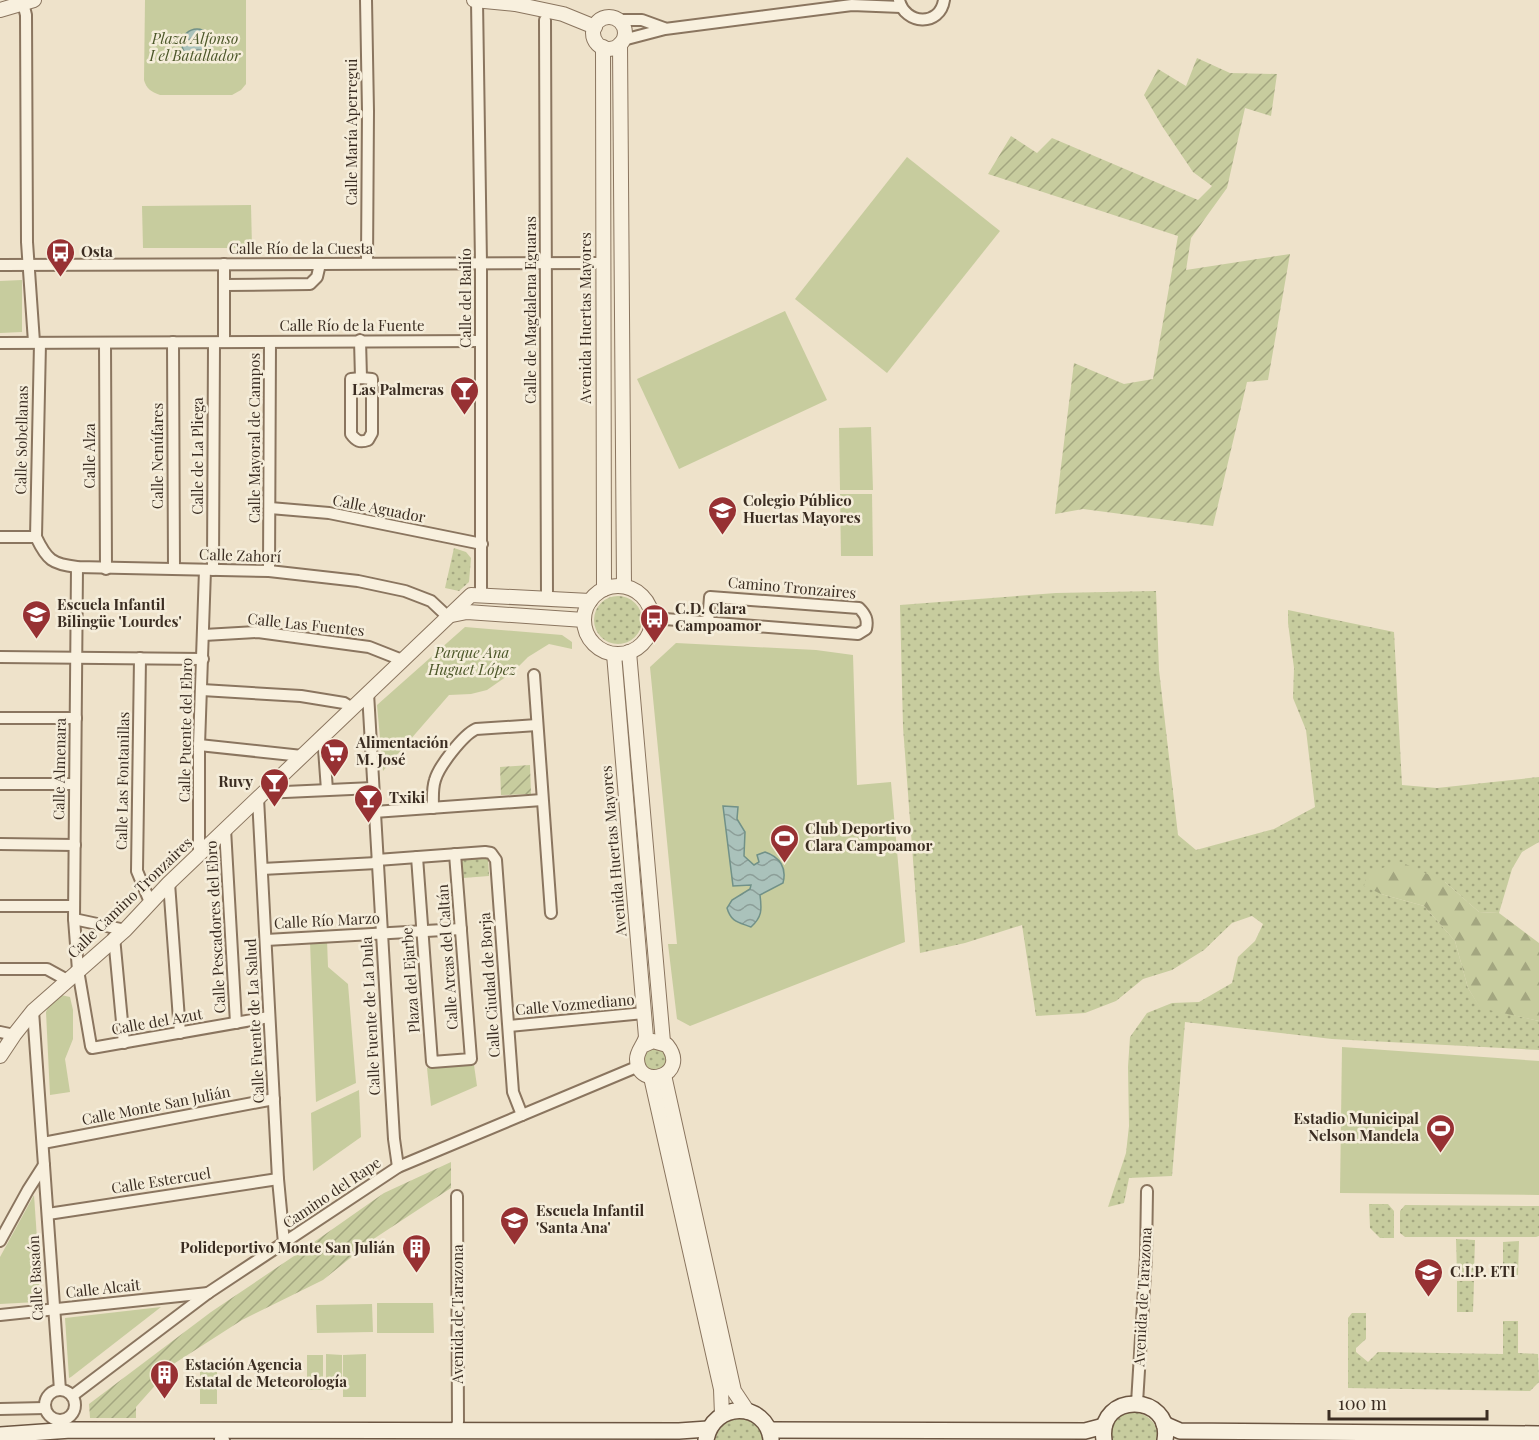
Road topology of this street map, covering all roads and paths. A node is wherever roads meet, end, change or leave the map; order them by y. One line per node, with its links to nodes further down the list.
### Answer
1 (366, 0): 16 (street, Calle María Aperregui)
2 (475, 0): 11 (street); 17 (street, Calle del Bailío)
3 (864, 0): 7 (street)
4 (944, 0): 6 (street)
5 (28, 2): 8 (street); 22 (street, Calle Sobellanas)
6 (900, 4): 7 (street)
7 (852, 5): 12 (street)
8 (0, 10)
9 (545, 20): 15 (street, Calle de Magdalena Eguaras)
10 (618, 20): 11 (street); 12 (street); 13 (street)
11 (595, 27): 14 (street)
12 (664, 29): 13 (street)
13 (622, 42): 14 (street); 42 (street)
14 (603, 47): 18 (street, Avenida Huertas Mayores)
15 (546, 262): 17 (street, Calle Río de la Cuesta); 18 (street, Calle Río de la Cuesta); 45 (street, Calle de Magdalena Eguaras)
16 (367, 263): 17 (street, Calle Río de la Cuesta); 20 (street, Calle Río de la Cuesta)
17 (481, 263): 25 (street, Calle del Bailío)
18 (602, 263): 43 (street, Avenida Huertas Mayores)
19 (224, 264): 20 (street, Calle Río de la Cuesta); 22 (street, Calle Río de la Cuesta); 23 (street)
20 (320, 264): 23 (street)
21 (0, 265): 22 (street, Calle Río de la Cuesta)
22 (29, 266): 26 (street, Calle Sobellanas)
23 (225, 285): 28 (street)
24 (360, 340): 25 (street, Calle Río de la Fuente); 29 (street, Calle Río de la Fuente); 32 (street)
25 (481, 341): 36 (street, Calle del Bailío)
26 (37, 342): 30 (street, Calle Río de la Fuente); 31 (street, Calle Río de la Fuente); 35 (street, Calle Sobellanas)
27 (173, 342): 28 (street, Calle Río de la Fuente); 31 (street, Calle Río de la Fuente); 39 (street, Calle Nenúfares)
28 (219, 342): 29 (street, Calle Río de la Fuente); 40 (street, Calle de La Pliega)
29 (270, 342): 33 (street, Calle Mayoral de Campos)
30 (0, 343)
31 (105, 343): 38 (street, Calle Alza)
32 (361, 378): 32 (street)
33 (270, 508): 36 (street, Calle Aguador); 41 (street, Calle Mayoral de Campos)
34 (0, 537): 35 (street)
35 (36, 537): 37 (street, Calle Zahorí)
36 (482, 544): 44 (street, Calle del Bailío)
37 (77, 567): 38 (street, Calle Zahorí); 55 (street, Calle Almenara)
38 (106, 569): 39 (street, Calle Zahorí)
39 (174, 569): 40 (street, Calle Zahorí)
40 (209, 570): 41 (street, Calle Zahorí); 51 (street, Calle Puente del Ebro)
41 (269, 571): 47 (street, Calle Zahorí)
42 (624, 586): 43 (street); 48 (street)
43 (603, 589): 46 (street)
44 (481, 596): 45 (street); 47 (street)
45 (547, 599): 46 (street)
46 (590, 600): 49 (street)
47 (447, 616): 49 (street); 58 (street, Calle Camino Tronzaires)
48 (652, 618): 50 (street, Camino Tronzaires); 52 (street)
49 (584, 620): 53 (street)
50 (708, 622): 50 (street, Camino Tronzaires)
51 (204, 635): 57 (street, Calle Puente del Ebro); 58 (street, Calle Las Fuentes)
52 (629, 652): 53 (street); 105 (street)
53 (614, 654): 99 (street, Avenida Huertas Mayores)
54 (0, 657): 55 (street)
55 (78, 658): 56 (street); 64 (street, Calle Almenara)
56 (140, 658): 57 (street); 86 (street, Calle Las Fontanillas)
57 (203, 659): 60 (street, Calle Puente del Ebro)
58 (402, 660): 61 (street, Calle Camino Tronzaires)
59 (534, 675): 65 (street)
60 (202, 690): 62 (street); 67 (street, Calle Puente del Ebro)
61 (368, 693): 62 (street, Calle Camino Tronzaires); 71 (street, Calle Fuente de La Dula)
62 (352, 708): 66 (street, Calle Camino Tronzaires)
63 (0, 718): 64 (street)
64 (76, 718): 70 (street, Calle Almenara)
65 (537, 725): 74 (street); 75 (street)
66 (323, 735): 68 (street, Calle Camino Tronzaires); 72 (street)
67 (199, 745): 68 (street); 80 (street, Calle Puente del Ebro)
68 (302, 756): 73 (street, Calle Camino Tronzaires)
69 (0, 784): 70 (street)
70 (75, 784): 79 (street, Calle Almenara)
71 (373, 788): 72 (street); 76 (street, Calle Fuente de La Dula)
72 (327, 790): 73 (street)
73 (260, 796): 77 (street, Calle Camino Tronzaires); 84 (street, Calle Fuente de La Salud)
74 (542, 800): 75 (street); 89 (street)
75 (433, 808): 76 (street)
76 (374, 812): 83 (street, Calle Fuente de La Dula)
77 (225, 829): 80 (street, Calle Camino Tronzaires); 101 (street, Calle Pescadores del Ebro)
78 (0, 844): 79 (street)
79 (75, 845): 88 (street, Calle Almenara)
80 (199, 854): 85 (street, Calle Camino Tronzaires)
81 (455, 854): 82 (street); 91 (street, Calle Arcas del Caltán); 102 (street, Calle Ciudad de Borja)
82 (417, 857): 83 (street); 92 (street, Plaza del Ejarbe)
83 (377, 861): 84 (street); 93 (street, Calle Fuente de La Dula)
84 (262, 869): 95 (street, Calle Fuente de La Salud)
85 (169, 883): 86 (street, Calle Camino Tronzaires); 103 (street)
86 (150, 902): 94 (street, Calle Camino Tronzaires)
87 (0, 906): 88 (street)
88 (74, 906): 90 (street, Calle Almenara)
89 (551, 914)
90 (74, 919): 94 (street); 97 (street, Calle Almenara)
91 (461, 929): 92 (street, Calle Río Marzo); 109 (street, Calle Arcas del Caltán)
92 (422, 931): 93 (street, Calle Río Marzo); 109 (street, Plaza del Ejarbe)
93 (381, 933): 95 (street, Calle Río Marzo); 116 (street, Calle Fuente de La Dula)
94 (120, 934): 97 (street, Calle Camino Tronzaires); 106 (street)
95 (266, 940): 100 (street, Calle Fuente de La Salud)
96 (0, 969): 97 (street)
97 (73, 975): 98 (street, Calle Camino Tronzaires); 106 (street, Calle del Azut)
98 (33, 1011): 104 (street, Calle Camino Tronzaires); 114 (street, Calle Basaón)
99 (644, 1014): 102 (street, Calle Vozmediano); 107 (street, Avenida Huertas Mayores)
100 (269, 1017): 101 (street, Calle del Azut); 112 (street, Calle Fuente de La Salud)
101 (236, 1023): 103 (street, Calle del Azut)
102 (508, 1026): 113 (street, Calle Ciudad de Borja)
103 (180, 1033): 106 (street, Calle del Azut)
104 (7, 1034): 108 (street, Calle Camino Tronzaires)
105 (663, 1042): 107 (street); 111 (street)
106 (124, 1043)
107 (644, 1045): 110 (street, Avenida Huertas Mayores)
108 (0, 1056)
109 (471, 1059)
110 (639, 1066): 111 (street); 113 (street, Camino del Rape)
111 (657, 1076): 132 (street); 133 (street)
112 (274, 1099): 114 (street, Calle Monte San Julián); 117 (street, Calle Fuente de La Salud)
113 (522, 1115): 116 (street, Camino del Rape)
114 (43, 1143): 115 (street, Calle Basaón)
115 (44, 1165): 120 (street, Calle Basaón); 121 (street, Calle Basaón)
116 (398, 1167): 122 (street, Camino del Rape)
117 (278, 1179): 120 (street, Calle Estercuel); 122 (street, Calle Fuente de La Salud)
118 (1147, 1191): 128 (street, Avenida de Tarazona)
119 (457, 1196): 136 (street, Avenida de Tarazona)
120 (48, 1214): 124 (street, Calle Basaón)
121 (0, 1241)
122 (284, 1243): 123 (street, Camino del Rape)
123 (208, 1293): 124 (street, Calle Alcait); 127 (street, Camino del Rape)
124 (53, 1310): 125 (street, Calle Alcait); 126 (street, Calle Basaón)
125 (0, 1315)
126 (60, 1390): 127 (street); 131 (street)
127 (72, 1396): 130 (street)
128 (1137, 1403): 134 (main road); 138 (main road)
129 (0, 1409): 131 (street)
130 (74, 1410): 131 (street); 135 (street)
131 (46, 1411): 137 (street)
132 (748, 1412): 133 (main road); 142 (main road)
133 (722, 1415): 139 (main road)
134 (1164, 1424): 140 (main road); 154 (main road)
135 (78, 1430): 136 (main road); 137 (main road)
136 (455, 1431): 139 (main road)
137 (45, 1432): 141 (main road)
138 (1104, 1433): 142 (main road)
139 (707, 1434)
140 (1539, 1434)
141 (0, 1435)
142 (770, 1435)
143 (1539, 1439): 156 (main road)
144 (12, 1440): 145 (main road)
145 (222, 1440): 146 (main road)
146 (324, 1440)
147 (340, 1440): 148 (main road)
148 (346, 1440): 149 (main road)
149 (475, 1440)
150 (521, 1440): 151 (main road)
151 (668, 1440)
152 (799, 1440): 153 (main road)
153 (1084, 1440)
154 (1165, 1440)
155 (1183, 1440): 156 (main road)
156 (1461, 1440)

